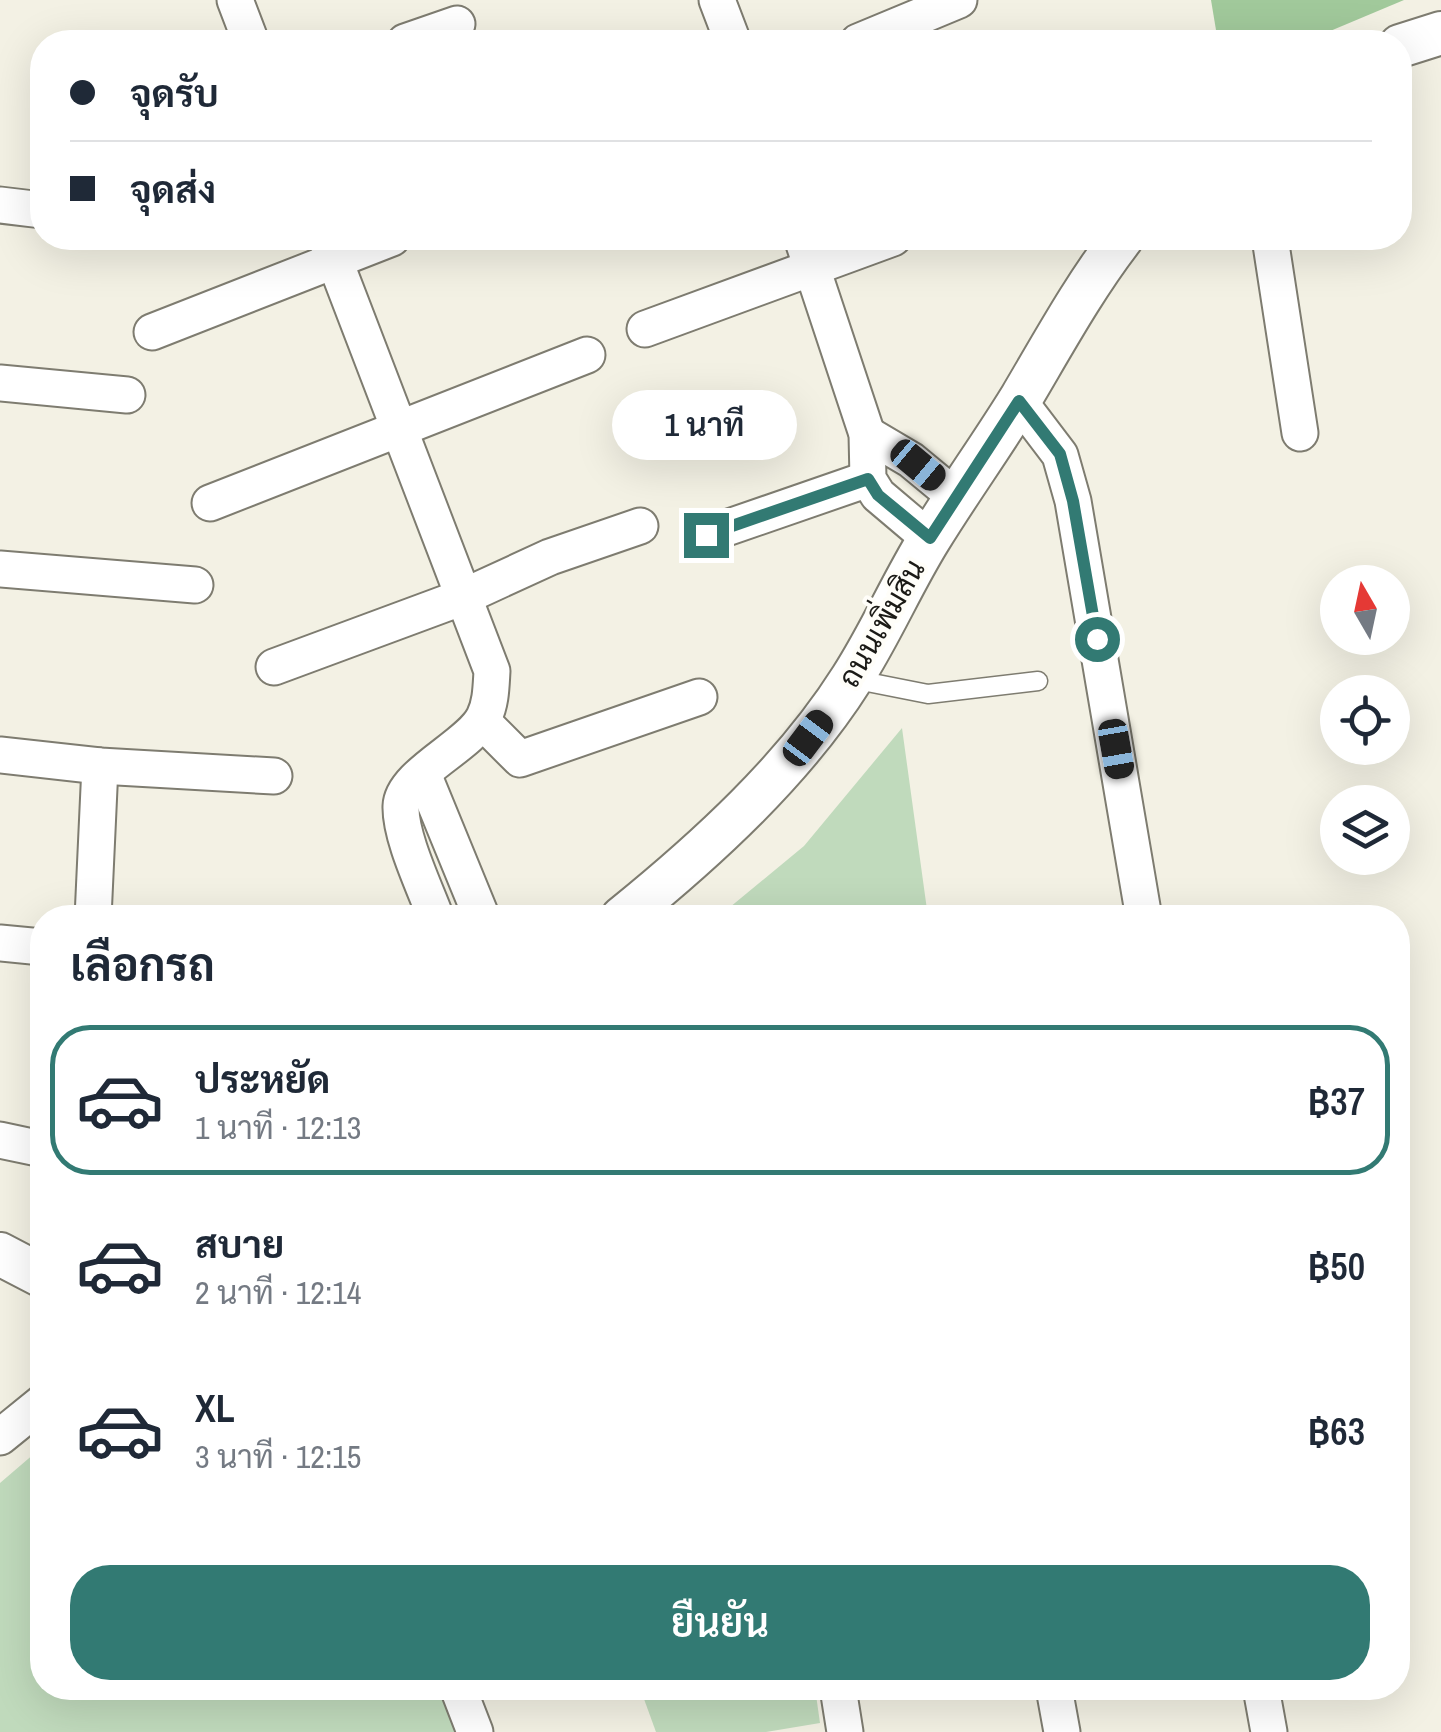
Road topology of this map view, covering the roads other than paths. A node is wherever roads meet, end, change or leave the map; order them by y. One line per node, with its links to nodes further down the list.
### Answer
1 (235, 0): 5 (street)
2 (717, 0): 7 (street)
3 (959, 0): 8 (street)
4 (457, 24): 6 (street)
5 (247, 30)
6 (439, 30)
7 (728, 30)
8 (887, 30)
9 (1441, 34): 10 (street)
10 (1412, 42)
11 (0, 205): 12 (street)
12 (30, 209)
13 (328, 250): 19 (street)
14 (330, 250): 24 (street)
15 (1112, 250): 23 (street, ถนนเพิ่มสิน)
16 (1272, 250): 25 (street)
17 (808, 253): 18 (street); 26 (street)
18 (645, 329)
19 (152, 332)
20 (587, 355): 24 (street)
21 (0, 383): 22 (street)
22 (127, 395)
23 (1019, 401): 28 (street, ถนนเพิ่มสิน); 49 (street)
24 (399, 428): 29 (street); 35 (street)
25 (1300, 433)
26 (867, 434): 27 (street); 28 (street)
27 (868, 479): 31 (street); 32 (street)
28 (956, 498): 32 (street, ถนนเพิ่มสิน)
29 (210, 503)
30 (640, 526): 35 (street)
31 (706, 535)
32 (930, 538): 37 (street, ถนนเพิ่มสิน)
33 (0, 569): 34 (street)
34 (194, 585)
35 (463, 597): 36 (street); 40 (street)
36 (274, 667)
37 (852, 679): 38 (lane); 48 (street, ถนนเพิ่มสิน)
38 (1038, 681)
39 (699, 696): 40 (street)
40 (482, 722): 43 (street)
41 (0, 755): 42 (street)
42 (100, 766): 44 (street); 45 (street)
43 (423, 774): 46 (street); 47 (street)
44 (274, 776)
45 (94, 905)
46 (431, 905)
47 (477, 905)
48 (638, 905)
49 (1142, 905)
50 (0, 943): 51 (street)
51 (30, 945)
52 (0, 1140): 53 (street)
53 (30, 1146)
54 (0, 1254): 55 (street)
55 (30, 1270)
56 (30, 1413): 57 (street)
57 (0, 1438)
58 (463, 1700): 62 (street)
59 (840, 1700): 63 (street)
60 (1056, 1700): 64 (street)
61 (1263, 1700): 65 (street)
62 (475, 1732)
63 (845, 1732)
64 (1062, 1732)
65 (1269, 1732)

